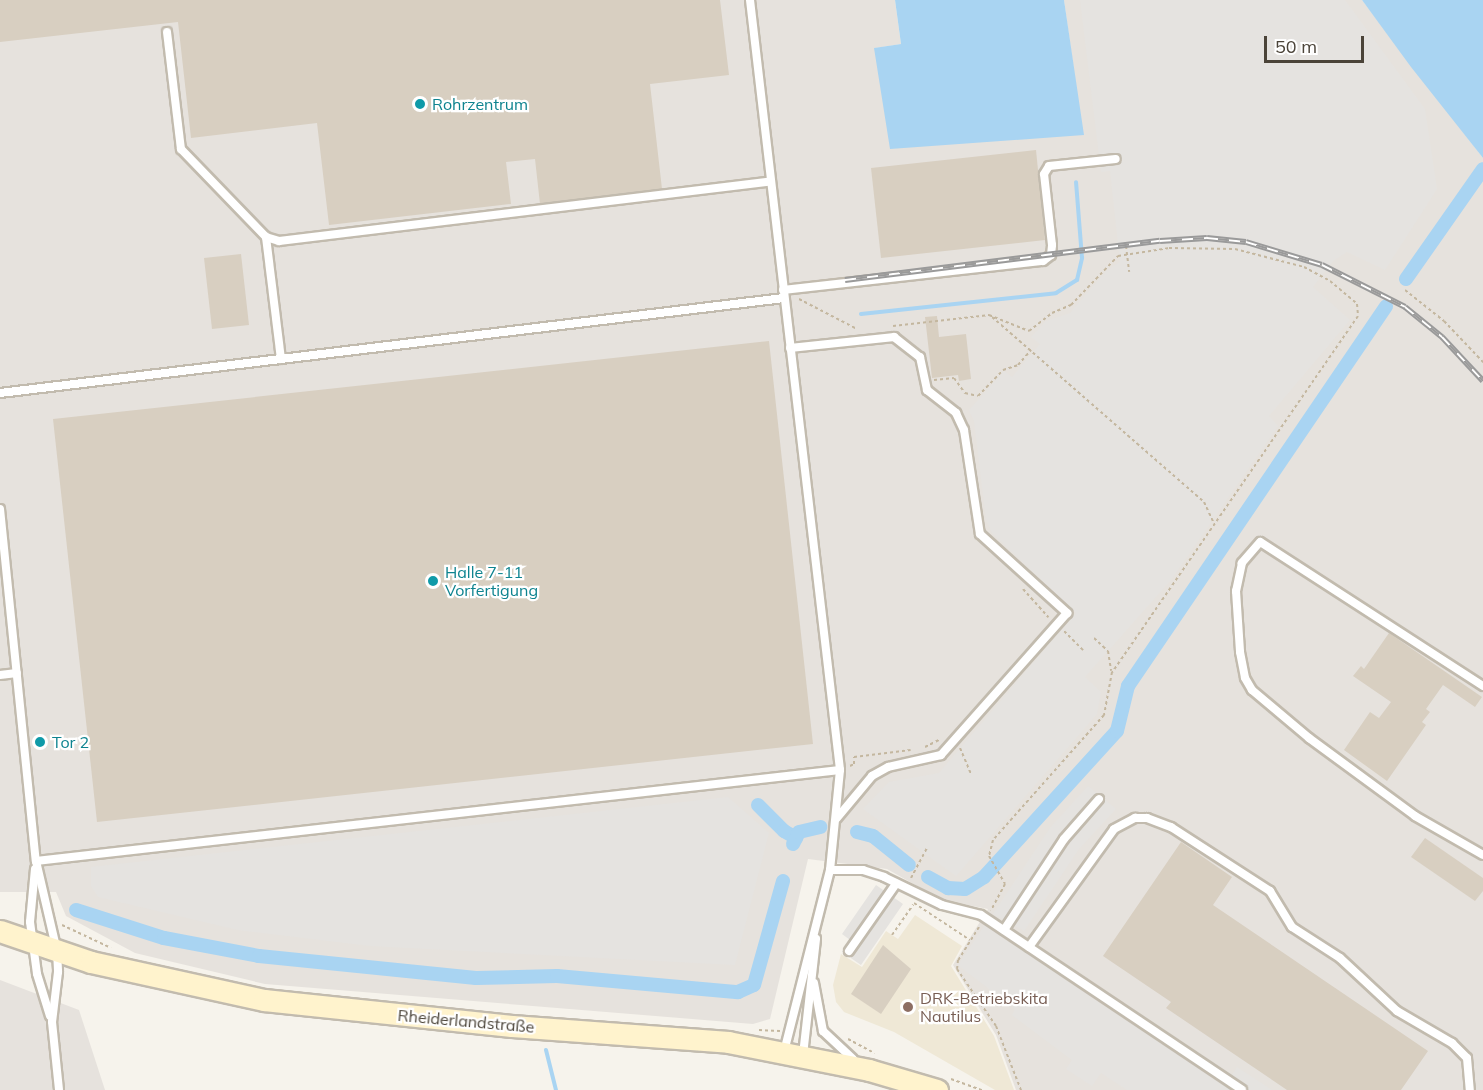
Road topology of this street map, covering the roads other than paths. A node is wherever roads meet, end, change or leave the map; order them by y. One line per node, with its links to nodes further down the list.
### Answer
1 (750, 0): 4 (lane)
2 (167, 32): 5 (lane)
3 (1116, 159): 6 (lane)
4 (770, 182): 5 (lane); 6 (lane)
5 (266, 237): 8 (lane)
6 (783, 294): 7 (lane); 8 (lane)
7 (790, 348): 14 (lane); 16 (lane)
8 (281, 359): 9 (lane)
9 (0, 393)
10 (0, 509): 11 (lane)
11 (17, 673): 12 (lane); 18 (lane)
12 (0, 675)
13 (1483, 687): 17 (lane)
14 (840, 770): 16 (lane); 18 (lane)
15 (1099, 799): 22 (lane)
16 (835, 822): 19 (lane)
17 (1483, 855)
18 (36, 861): 24 (lane); 26 (lane)
19 (830, 870): 20 (lane); 21 (lane)
20 (896, 884): 22 (lane); 27 (lane)
21 (818, 917): 28 (lane); 30 (lane)
22 (1004, 930): 25 (lane)
23 (0, 931): 24 (main road, Rheiderlandstraße)
24 (32, 943): 26 (main road, Rheiderlandstraße); 29 (lane)
25 (1029, 947): 34 (lane); 35 (lane)
26 (57, 951): 29 (lane); 30 (main road, Rheiderlandstraße)
27 (849, 951)
28 (813, 976): 30 (lane); 31 (lane)
29 (52, 1022): 32 (lane)
30 (792, 1047): 31 (main road, Rheiderlandstraße)
31 (869, 1070): 33 (main road, Rheiderlandstraße)
32 (59, 1090)
33 (937, 1090)
34 (1242, 1090)
35 (1470, 1090)

